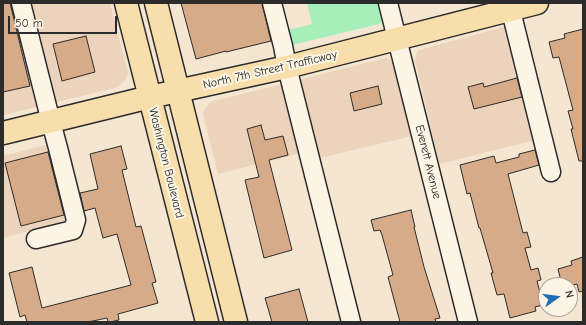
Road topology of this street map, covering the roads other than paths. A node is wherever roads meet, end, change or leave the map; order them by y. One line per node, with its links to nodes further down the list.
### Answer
1 (21, 3): 12 (street)
2 (126, 3): 11 (main road, Washington Boulevard)
3 (156, 3): 10 (main road)
4 (272, 3): 9 (street)
5 (388, 3): 8 (street, Everett Avenue)
6 (537, 3): 7 (main road, North 7th Street Trafficway)
7 (510, 6): 8 (main road, North 7th Street Trafficway); 14 (street)
8 (397, 38): 9 (main road, North 7th Street Trafficway); 19 (street, Everett Avenue)
9 (287, 67): 10 (main road, North 7th Street Trafficway); 18 (street)
10 (178, 92): 11 (main road, North 7th Street Trafficway); 17 (main road)
11 (150, 97): 12 (main road, North 7th Street Trafficway); 16 (main road, Washington Boulevard)
12 (51, 122): 13 (main road, North 7th Street Trafficway); 15 (street)
13 (3, 134)
14 (551, 172)
15 (36, 239)
16 (207, 322)
17 (236, 322)
18 (351, 322)
19 (468, 322)

